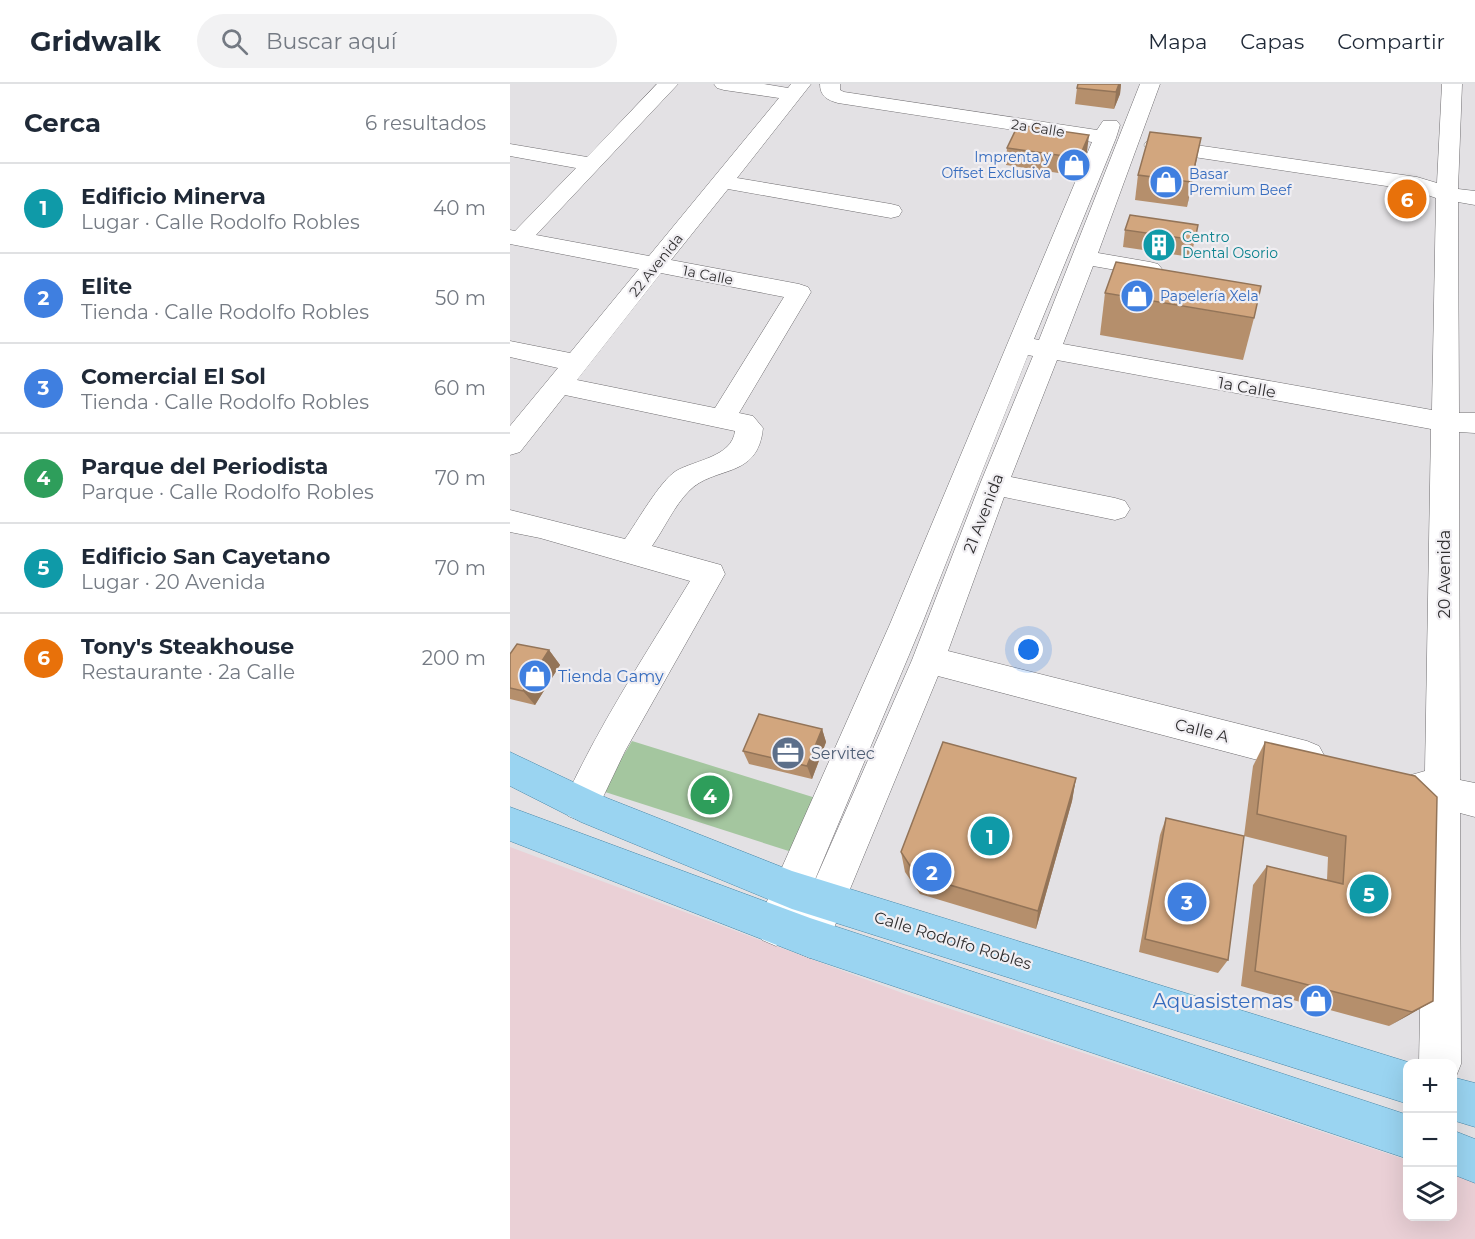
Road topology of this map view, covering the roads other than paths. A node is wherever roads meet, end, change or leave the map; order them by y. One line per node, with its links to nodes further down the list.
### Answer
1 (668, 84): 10 (street)
2 (724, 84): 5 (street)
3 (1150, 84): 8 (street, 21 Avenida)
4 (1452, 84): 12 (street, 20 Avenida)
5 (797, 89): 11 (street, 22 Avenida)
6 (834, 91): 8 (street, 2a Calle)
7 (1118, 106): 8 (street, 21 Avenida)
8 (1116, 140): 12 (street, 2a Calle); 15 (street, 21 Avenida); 18 (street, 21 Avenida)
9 (510, 150): 10 (street)
10 (592, 164): 14 (street)
11 (723, 182): 13 (street); 16 (street, 22 Avenida)
12 (1461, 189): 23 (street, 20 Avenida)
13 (891, 211)
14 (515, 238): 16 (street, 1a Calle)
15 (1085, 258): 17 (street); 18 (street, 21 Avenida)
16 (657, 265): 20 (street, 22 Avenida); 22 (street, 1a Calle)
17 (1150, 269)
18 (1033, 348): 23 (street, 1a Calle); 25 (street, 21 Avenida); 36 (street, 21 Avenida)
19 (510, 349): 20 (street)
20 (576, 363): 21 (street, 22 Avenida)
21 (558, 385): 22 (street); 24 (street, 22 Avenida)
22 (722, 419): 28 (street)
23 (1460, 423): 33 (street, 20 Avenida)
24 (510, 445)
25 (994, 484): 26 (street); 29 (street, 21 Avenida)
26 (1115, 509)
27 (510, 521): 28 (street)
28 (633, 552): 34 (street)
29 (928, 660): 30 (street, Calle A); 36 (street, 21 Avenida)
30 (1341, 766)
31 (510, 768): 34 (main road, Calle Rodolfo Robles)
32 (1398, 781): 33 (street)
33 (1459, 796): 38 (street, 20 Avenida)
34 (581, 804): 36 (main road, Calle Rodolfo Robles)
35 (510, 824): 37 (main road)
36 (809, 895): 37 (street, 21 Avenida); 39 (main road, Calle Rodolfo Robles)
37 (793, 932): 42 (main road)
38 (1440, 1059)
39 (1403, 1082)
40 (1457, 1100): 41 (main road)
41 (1475, 1105)
42 (1403, 1136)
43 (1457, 1154): 44 (main road)
44 (1475, 1161)

